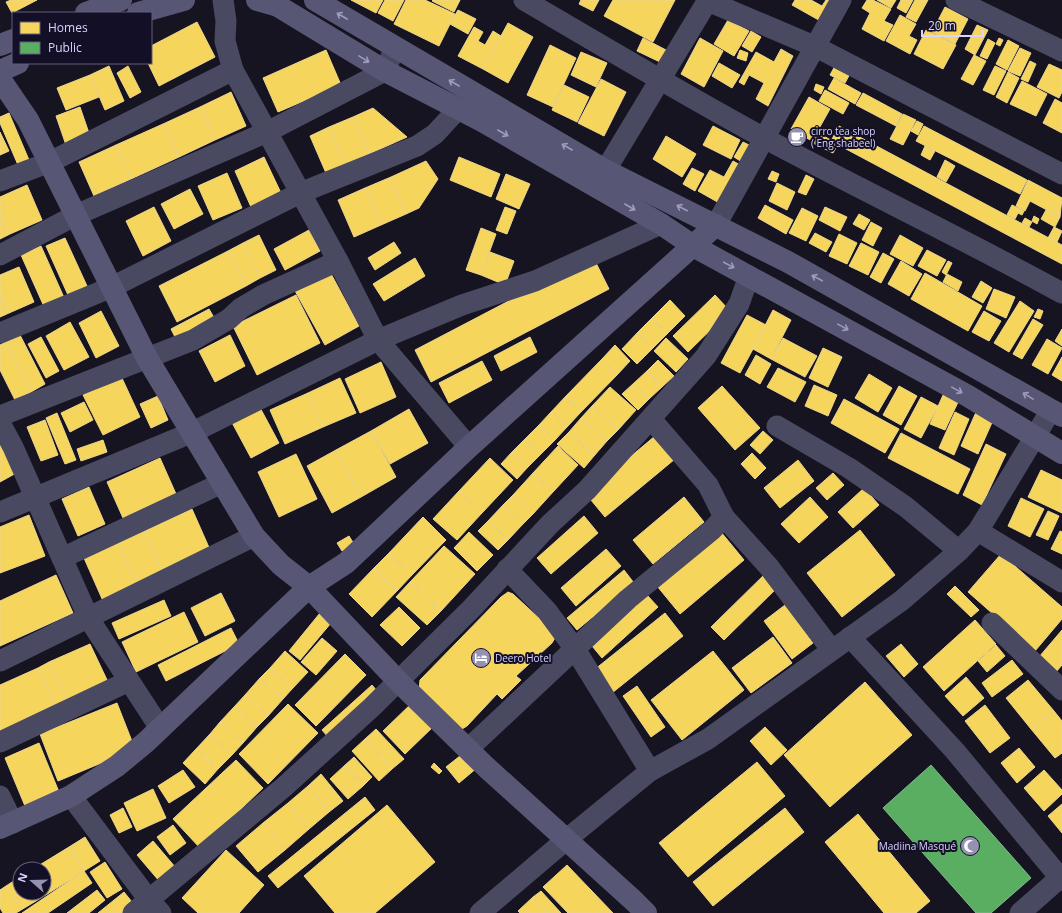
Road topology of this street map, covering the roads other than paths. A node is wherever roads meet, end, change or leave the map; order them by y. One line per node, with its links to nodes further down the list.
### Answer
1 (121, 0): 11 (street)
2 (184, 0): 12 (street)
3 (223, 0): 20 (street)
4 (256, 0): 10 (street)
5 (315, 0): 15 (street, one-way to 5)
6 (524, 0): 23 (street)
7 (708, 0): 16 (street); 23 (street)
8 (841, 0): 16 (street)
9 (956, 0): 17 (street)
10 (280, 3): 21 (street, one-way to 21)
11 (89, 12)
12 (142, 12)
13 (12, 40): 14 (street)
14 (0, 45)
15 (396, 47): 21 (street); 25 (street, one-way to 15)
16 (816, 47): 27 (street); 29 (street)
17 (1062, 51)
18 (15, 64): 19 (street)
19 (0, 70)
20 (233, 70): 26 (street); 28 (street)
21 (385, 71): 24 (street); 26 (street)
22 (0, 79): 28 (street)
23 (660, 80): 27 (street); 30 (street)
24 (458, 109): 25 (street); 32 (street)
25 (487, 112): 30 (street)
26 (267, 132): 32 (street); 33 (street)
27 (766, 139): 35 (street); 41 (street)
28 (50, 162): 31 (street); 33 (street)
29 (1062, 174)
30 (600, 178): 34 (street, one-way to 34); 35 (street, one-way to 30)
31 (0, 181)
32 (300, 193): 38 (street); 40 (street)
33 (76, 215): 37 (street); 40 (street)
34 (660, 224): 36 (street); 44 (street)
35 (716, 226): 36 (street); 42 (street, one-way to 35)
36 (695, 247): 39 (street, one-way to 39); 54 (street)
37 (0, 255)
38 (338, 261): 44 (street); 46 (street)
39 (749, 276): 45 (street, one-way to 45); 49 (street)
40 (112, 287): 43 (street); 46 (street)
41 (1062, 293)
42 (898, 323): 45 (street); 47 (street, one-way to 42)
43 (0, 332)
44 (378, 340): 52 (street); 54 (street)
45 (884, 349): 53 (street, one-way to 53)
46 (147, 358): 48 (street); 52 (street)
47 (1057, 413): 53 (street)
48 (0, 416)
49 (651, 419): 59 (street); 64 (street)
50 (0, 423): 57 (street)
51 (777, 426): 62 (street)
52 (193, 432): 56 (street); 57 (street)
53 (1034, 437): 55 (street); 60 (street)
54 (469, 447): 66 (street)
55 (1062, 453)
56 (222, 483): 61 (street); 63 (street)
57 (34, 496): 58 (street); 63 (street)
58 (0, 512)
59 (724, 517): 70 (street); 71 (street)
60 (978, 531): 62 (street); 65 (street)
61 (254, 536): 66 (street); 67 (street)
62 (959, 551): 69 (street)
63 (62, 558): 67 (street)
64 (507, 569): 70 (street); 74 (street)
65 (1062, 582)
66 (309, 587): 74 (street); 76 (street)
67 (89, 619): 72 (street); 73 (street)
68 (992, 623): 75 (street)
69 (850, 637): 71 (street); 84 (street)
70 (575, 649): 78 (street); 79 (street)
71 (831, 649): 79 (street)
72 (0, 661)
73 (130, 681): 76 (street); 77 (street)
74 (398, 681): 78 (street); 85 (street)
75 (1062, 690)
76 (160, 728): 81 (street)
77 (0, 742)
78 (468, 749): 83 (street)
79 (650, 771): 83 (street)
80 (0, 796): 82 (street)
81 (71, 796): 82 (street); 85 (street)
82 (6, 826)
83 (567, 839): 86 (street); 87 (street)
84 (1061, 878): 88 (street)
85 (148, 909)
86 (480, 913)
87 (646, 913)
88 (1020, 913)

